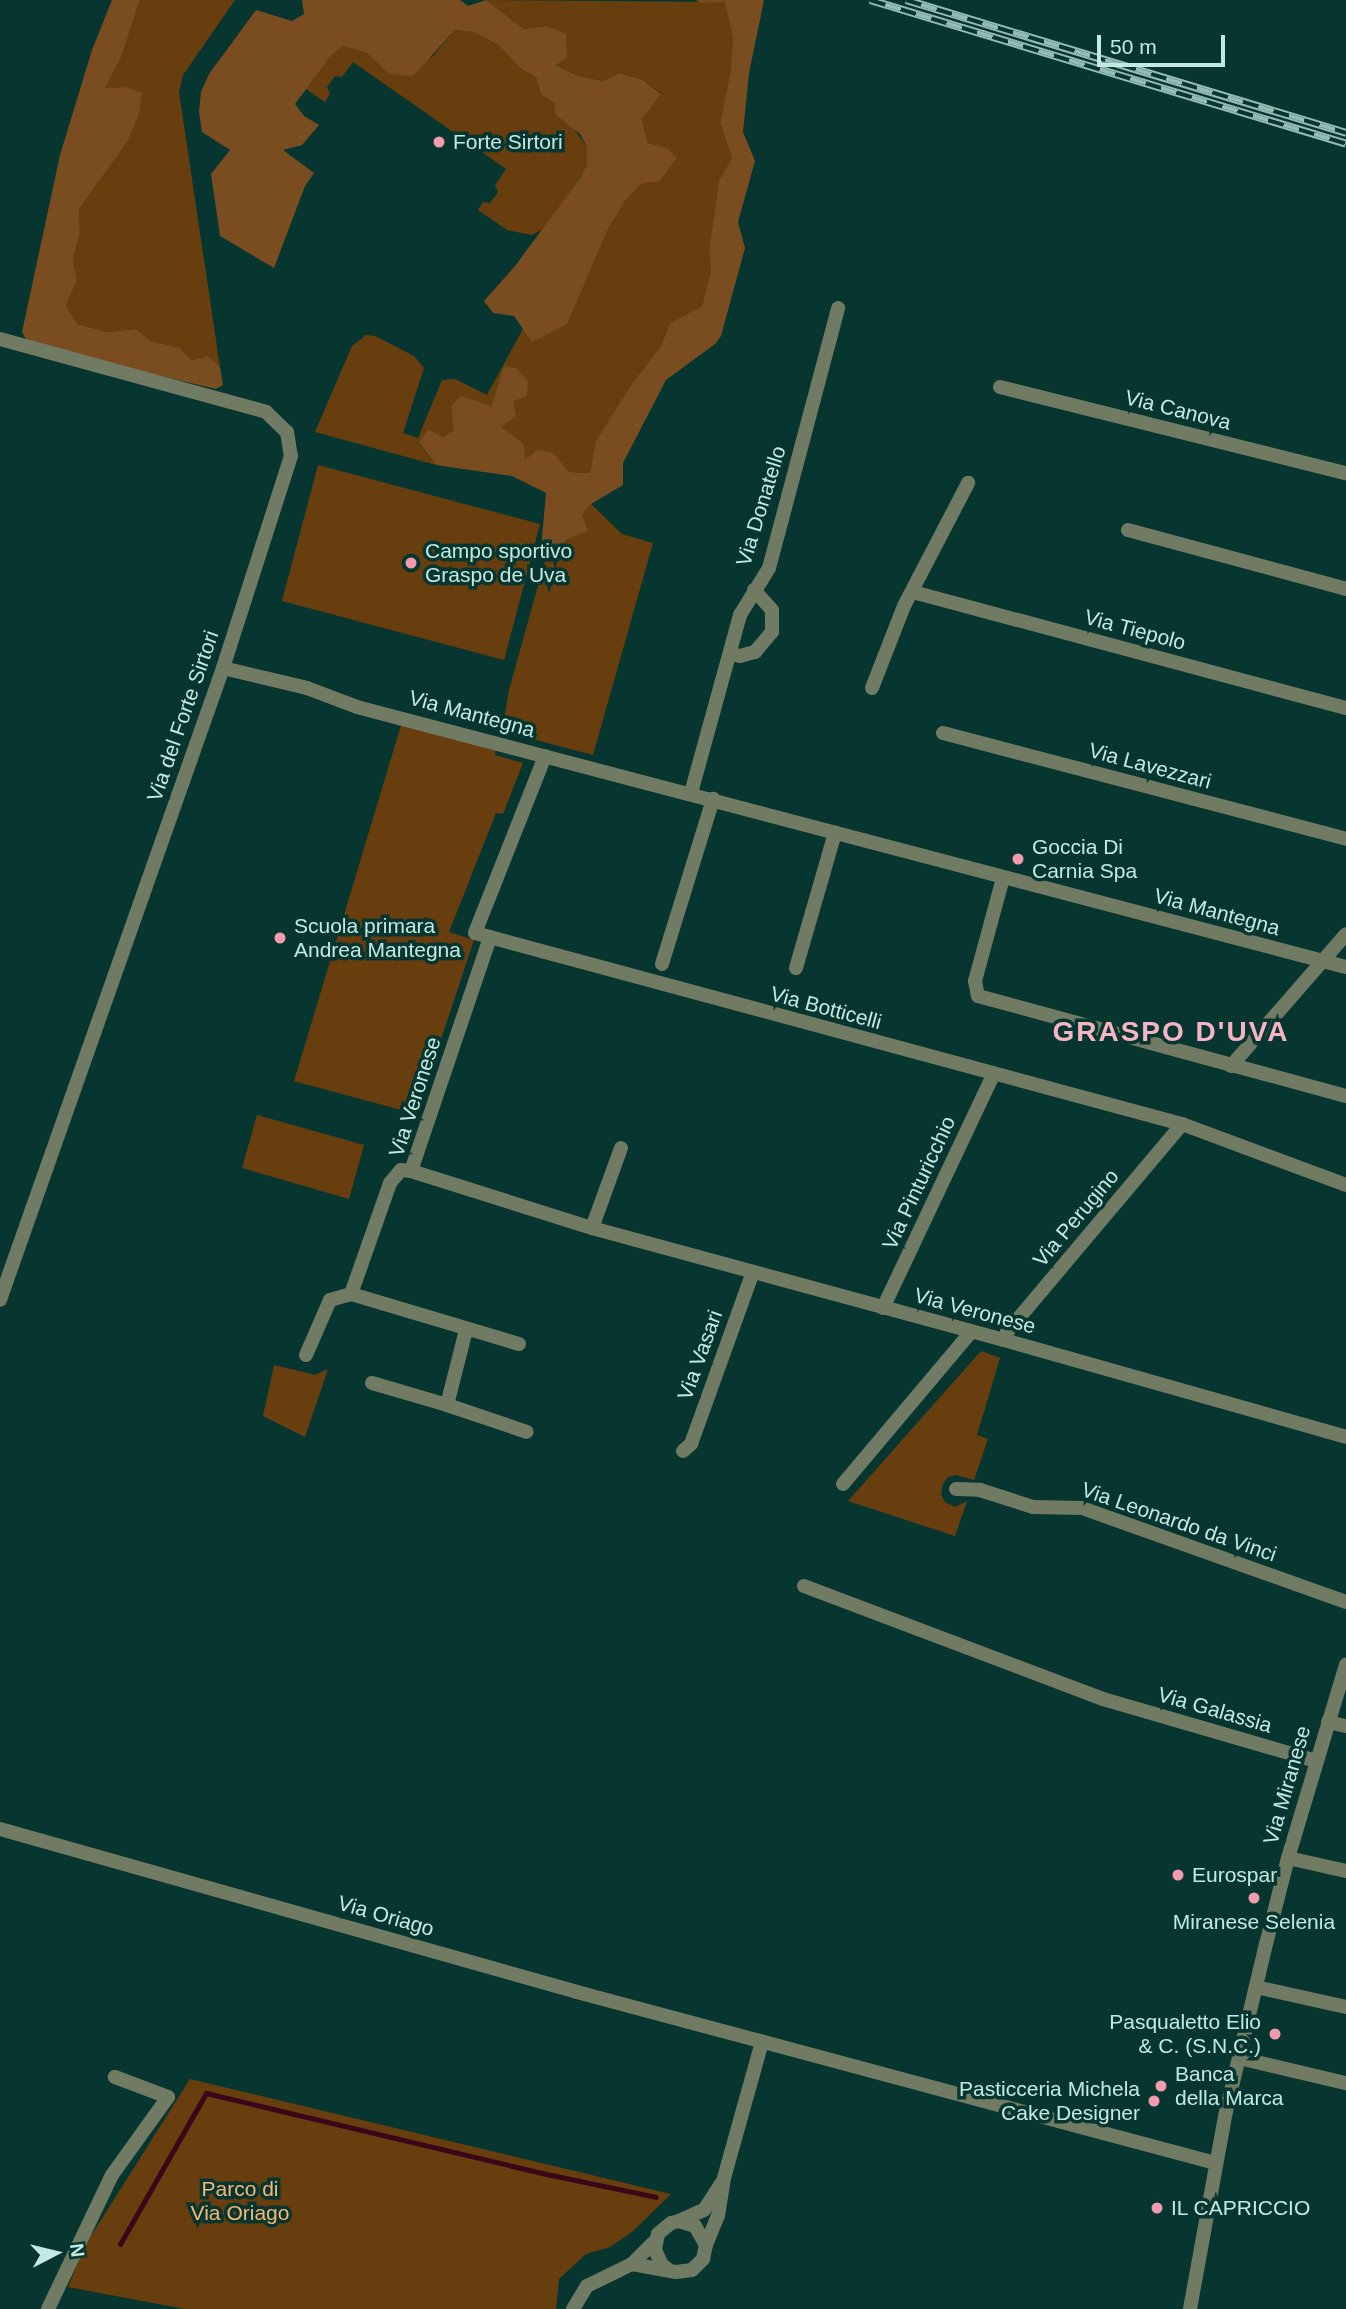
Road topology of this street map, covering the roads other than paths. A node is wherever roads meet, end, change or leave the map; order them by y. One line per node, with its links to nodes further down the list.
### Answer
1 (838, 308): 8 (street, Via Donatello)
2 (0, 339): 11 (street, Via del Forte Sirtori)
3 (1000, 387): 4 (street, Via Canova)
4 (1346, 473)
5 (968, 483): 9 (street)
6 (1128, 530): 7 (street)
7 (1346, 589)
8 (754, 590): 10 (street, Via Donatello); 10 (street)
9 (913, 592): 12 (street); 13 (street, Via Tiepolo)
10 (730, 654): 16 (street, Via Donatello)
11 (223, 668): 15 (street, Via Mantegna); 37 (street, Via del Forte Sirtori)
12 (872, 688)
13 (1346, 708)
14 (943, 733): 19 (street, Via Lavezzari)
15 (545, 755): 16 (street, Via Mantegna); 22 (street)
16 (691, 793): 17 (street, Via Mantegna)
17 (713, 799): 18 (street, Via Mantegna); 24 (street)
18 (835, 833): 20 (street, Via Mantegna); 26 (street)
19 (1346, 839)
20 (1003, 878): 23 (street, Via Mantegna); 27 (street)
21 (1346, 934): 23 (street)
22 (490, 937): 28 (street, Via Botticelli); 32 (street, Via Veronese)
23 (1323, 961): 25 (street, Via Mantegna); 27 (street)
24 (662, 964)
25 (1346, 967)
26 (796, 968)
27 (1231, 1066): 29 (street)
28 (993, 1075): 30 (street, Via Botticelli); 38 (street, Via Pinturicchio)
29 (1346, 1096)
30 (1182, 1124): 33 (street, Via Botticelli); 41 (street, Via Perugino)
31 (621, 1148): 34 (street)
32 (411, 1171): 34 (street, Via Veronese); 36 (street)
33 (1346, 1185)
34 (592, 1228): 35 (street, Via Veronese)
35 (754, 1272): 38 (street, Via Veronese); 48 (street, Via Vasari)
36 (351, 1294): 39 (street); 43 (street)
37 (0, 1300)
38 (883, 1308): 40 (street, Via Veronese)
39 (466, 1330): 42 (street); 45 (street)
40 (971, 1332): 41 (street, Via Veronese); 49 (street)
41 (1004, 1340): 47 (street, Via Veronese)
42 (519, 1344)
43 (306, 1354)
44 (372, 1383): 45 (street)
45 (447, 1405): 46 (street)
46 (527, 1432)
47 (1346, 1437)
48 (683, 1451)
49 (843, 1485)
50 (956, 1489): 52 (street, Via Leonardo da Vinci)
51 (804, 1586): 56 (street, Via Galassia)
52 (1346, 1602)
53 (1346, 1665): 54 (street, Via Miranese)
54 (1328, 1722): 55 (street); 56 (street, Via Miranese)
55 (1346, 1726)
56 (1316, 1761): 58 (street, Via Miranese)
57 (0, 1829): 62 (street, Via Oriago)
58 (1288, 1858): 59 (street); 60 (street, Via Miranese)
59 (1346, 1871)
60 (1256, 1987): 61 (street); 63 (street, Via Miranese)
61 (1346, 2007)
62 (762, 2042): 66 (street, Via Oriago); 67 (street)
63 (1239, 2058): 65 (street); 66 (street, Via Miranese)
64 (116, 2077): 73 (street)
65 (1346, 2083)
66 (1215, 2163): 75 (street, Via Miranese)
67 (724, 2178): 68 (street); 70 (street)
68 (679, 2221): 69 (street); 70 (street)
69 (656, 2240): 71 (street); 72 (street)
70 (706, 2245): 72 (street)
71 (632, 2264): 72 (street); 74 (street)
72 (669, 2270)
73 (48, 2309)
74 (573, 2309)
75 (1190, 2309)

